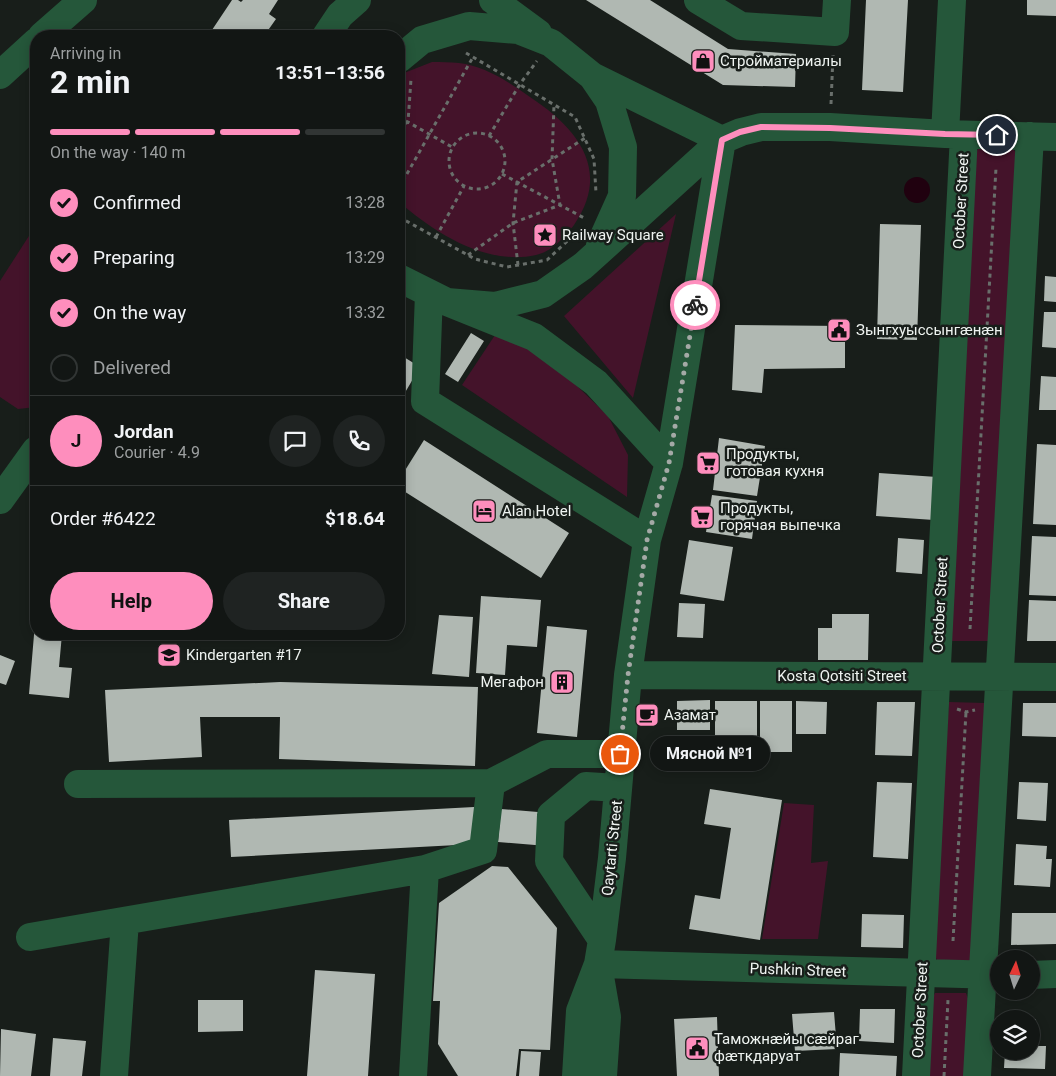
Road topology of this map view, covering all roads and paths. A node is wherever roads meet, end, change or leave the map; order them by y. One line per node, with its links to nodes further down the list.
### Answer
1 (82, 0): 7 (street)
2 (493, 0): 6 (street)
3 (698, 0): 8 (street)
4 (836, 0): 8 (street)
5 (952, 0): 23 (street, October Street)
6 (523, 9): 9 (street)
7 (49, 30)
8 (834, 32): 21 (path)
9 (551, 43): 13 (street); 15 (street)
10 (30, 48): 14 (street)
11 (466, 53): 12 (path)
12 (473, 57): 16 (path); 22 (path)
13 (405, 69): 19 (path)
14 (0, 75)
15 (592, 76): 27 (street); 46 (street)
16 (520, 84): 17 (path); 24 (path)
17 (554, 105): 26 (path); 29 (path)
18 (405, 120): 19 (path)
19 (408, 122): 20 (path); 22 (path)
20 (405, 124)
21 (830, 128): 23 (street); 27 (street)
22 (428, 134): 28 (path); 32 (path)
23 (954, 135): 25 (street); 53 (street, October Street)
24 (490, 136): 28 (path); 31 (path)
25 (1043, 136): 55 (street)
26 (585, 138): 29 (path); 35 (path)
27 (722, 140): 46 (street); 50 (street, Qaytarti Street)
28 (452, 147): 34 (path)
29 (552, 159): 33 (path); 36 (path)
30 (996, 168): 54 (path)
31 (502, 174): 33 (path); 34 (path)
32 (405, 177)
33 (517, 182): 36 (path); 40 (path)
34 (464, 186): 43 (path)
35 (593, 202)
36 (560, 204): 38 (path); 40 (path)
37 (590, 210): 38 (path)
38 (586, 219): 41 (path)
39 (405, 220): 43 (path)
40 (514, 223): 44 (path); 45 (path)
41 (582, 224)
42 (579, 230): 45 (path)
43 (436, 237): 44 (path)
44 (468, 255): 45 (path)
45 (518, 265)
46 (583, 266): 48 (street)
47 (405, 281): 48 (street)
48 (438, 298): 50 (street); 52 (street)
49 (30, 458): 51 (street)
50 (669, 463): 52 (street, Qaytarti Street)
51 (0, 500)
52 (647, 540): 56 (street, Qaytarti Street)
53 (940, 626): 54 (path); 59 (street, October Street)
54 (970, 629): 55 (path)
55 (1001, 630): 58 (street)
56 (628, 675): 59 (street, Kosta Qotsiti Street); 62 (street, Qaytarti Street)
57 (1056, 676): 58 (street, Kosta Qotsiti Street)
58 (999, 677): 59 (street, Kosta Qotsiti Street); 60 (street)
59 (936, 689): 61 (path); 68 (street, October Street)
60 (997, 704): 61 (path); 71 (street)
61 (966, 712): 70 (path)
62 (620, 754): 63 (street); 65 (street, Qaytarti Street)
63 (492, 783): 64 (street); 66 (street)
64 (78, 784)
65 (618, 788): 72 (street, Qaytarti Street); 72 (street)
66 (425, 869): 67 (street); 80 (street)
67 (125, 921): 69 (street); 79 (street)
68 (923, 936): 70 (path); 73 (street, October Street)
69 (30, 937)
70 (953, 941): 71 (path)
71 (984, 941): 76 (street)
72 (600, 952): 73 (street, Pushkin Street); 81 (street, Qaytarti Street); 82 (street, Qaytarti Street)
73 (922, 974): 76 (street, Pushkin Street); 78 (street, October Street)
74 (1056, 974): 75 (street)
75 (1040, 975)
76 (987, 984): 77 (path); 85 (street)
77 (948, 1000): 78 (path); 84 (path)
78 (920, 1003): 83 (street, October Street)
79 (114, 1076)
80 (413, 1076)
81 (576, 1076)
82 (603, 1076)
83 (916, 1076)
84 (944, 1076)
85 (977, 1076)

